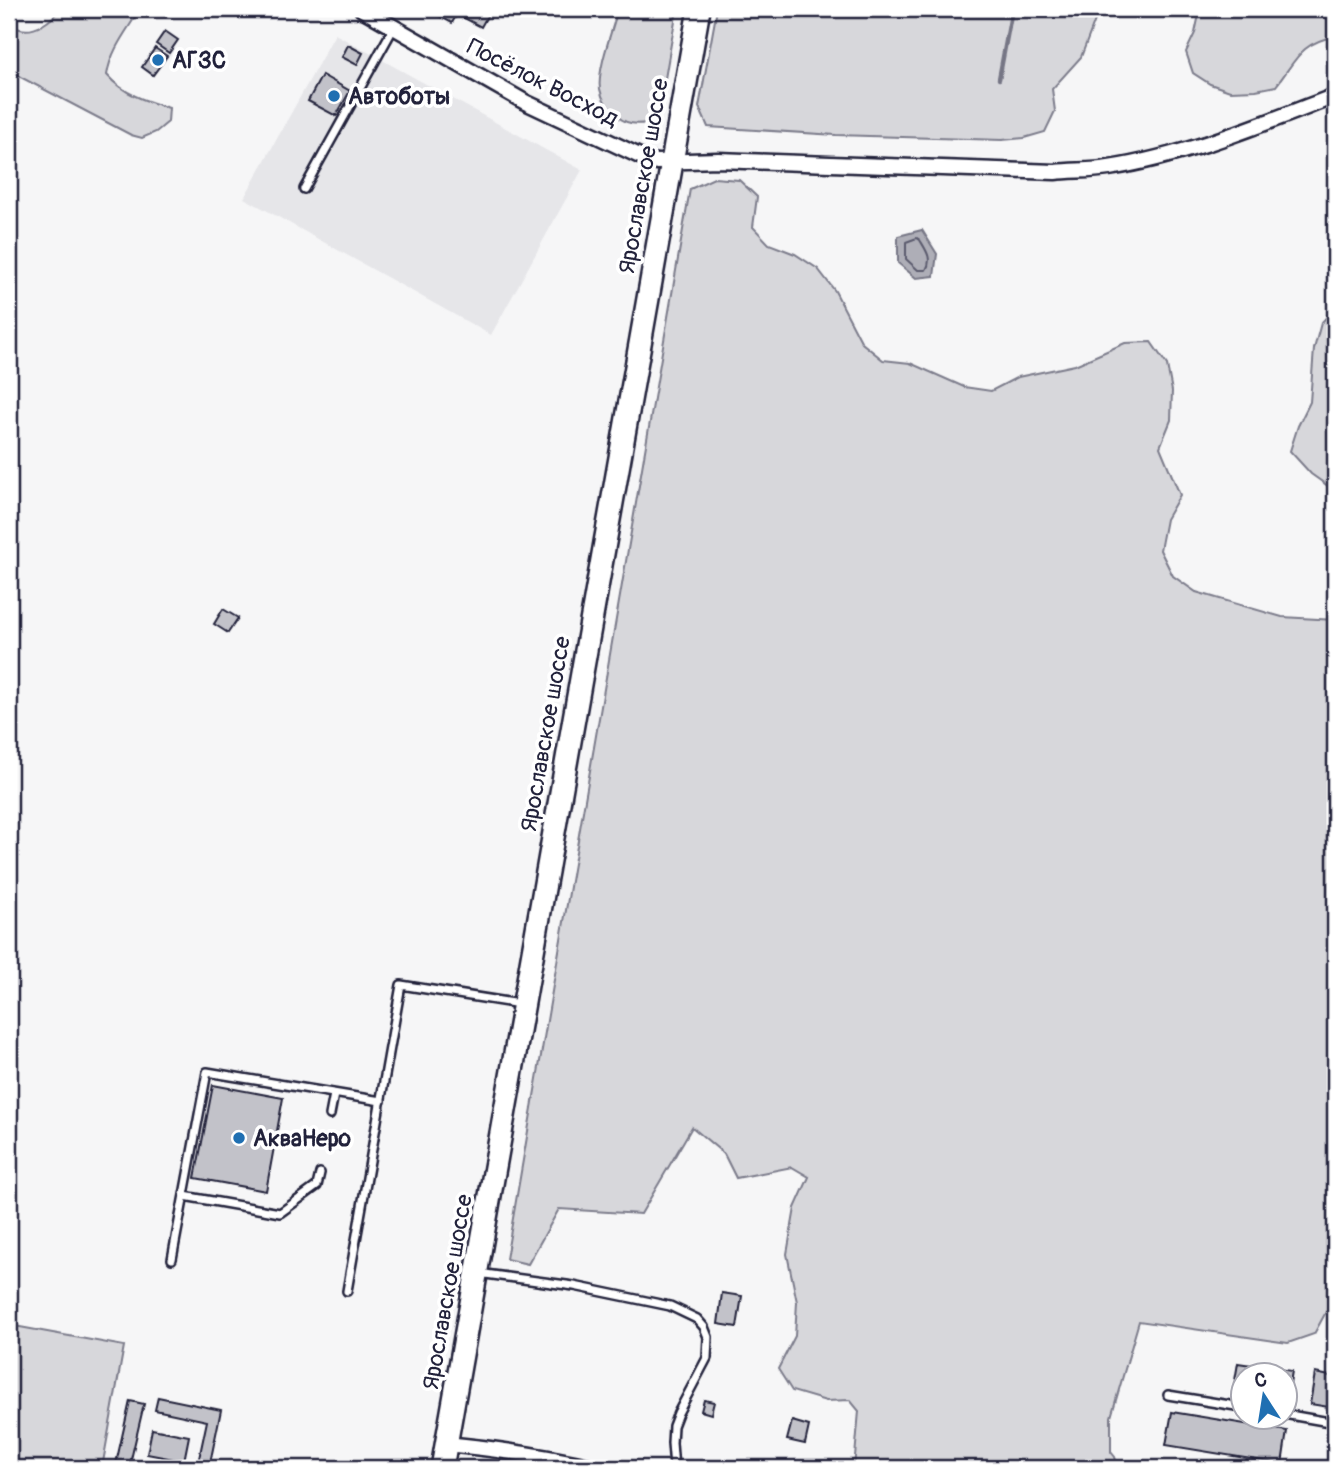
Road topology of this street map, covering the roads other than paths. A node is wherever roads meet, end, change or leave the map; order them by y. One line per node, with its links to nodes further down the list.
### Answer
1 (362, 9): 3 (street, Посёлок Восход)
2 (699, 9): 5 (main road, Ярославское шоссе)
3 (394, 27): 5 (street, Посёлок Восход); 6 (lane)
4 (1335, 96): 5 (street, Посёлок Восход)
5 (672, 161): 7 (main road, Ярославское шоссе)
6 (304, 189)
7 (524, 1005): 9 (lane); 14 (main road, Ярославское шоссе)
8 (334, 1094): 9 (lane); 10 (lane); 12 (lane)
9 (380, 1101): 15 (lane)
10 (330, 1115)
11 (320, 1173): 12 (lane)
12 (184, 1196): 13 (lane)
13 (172, 1259)
14 (477, 1273): 20 (main road, Ярославское шоссе); 23 (lane)
15 (347, 1291)
16 (1168, 1395): 17 (lane)
17 (1228, 1406)
18 (1298, 1416): 19 (lane)
19 (1335, 1423)
20 (446, 1444): 21 (main road, Ярославское шоссе); 22 (street)
21 (442, 1468)
22 (597, 1468)
23 (674, 1468)

